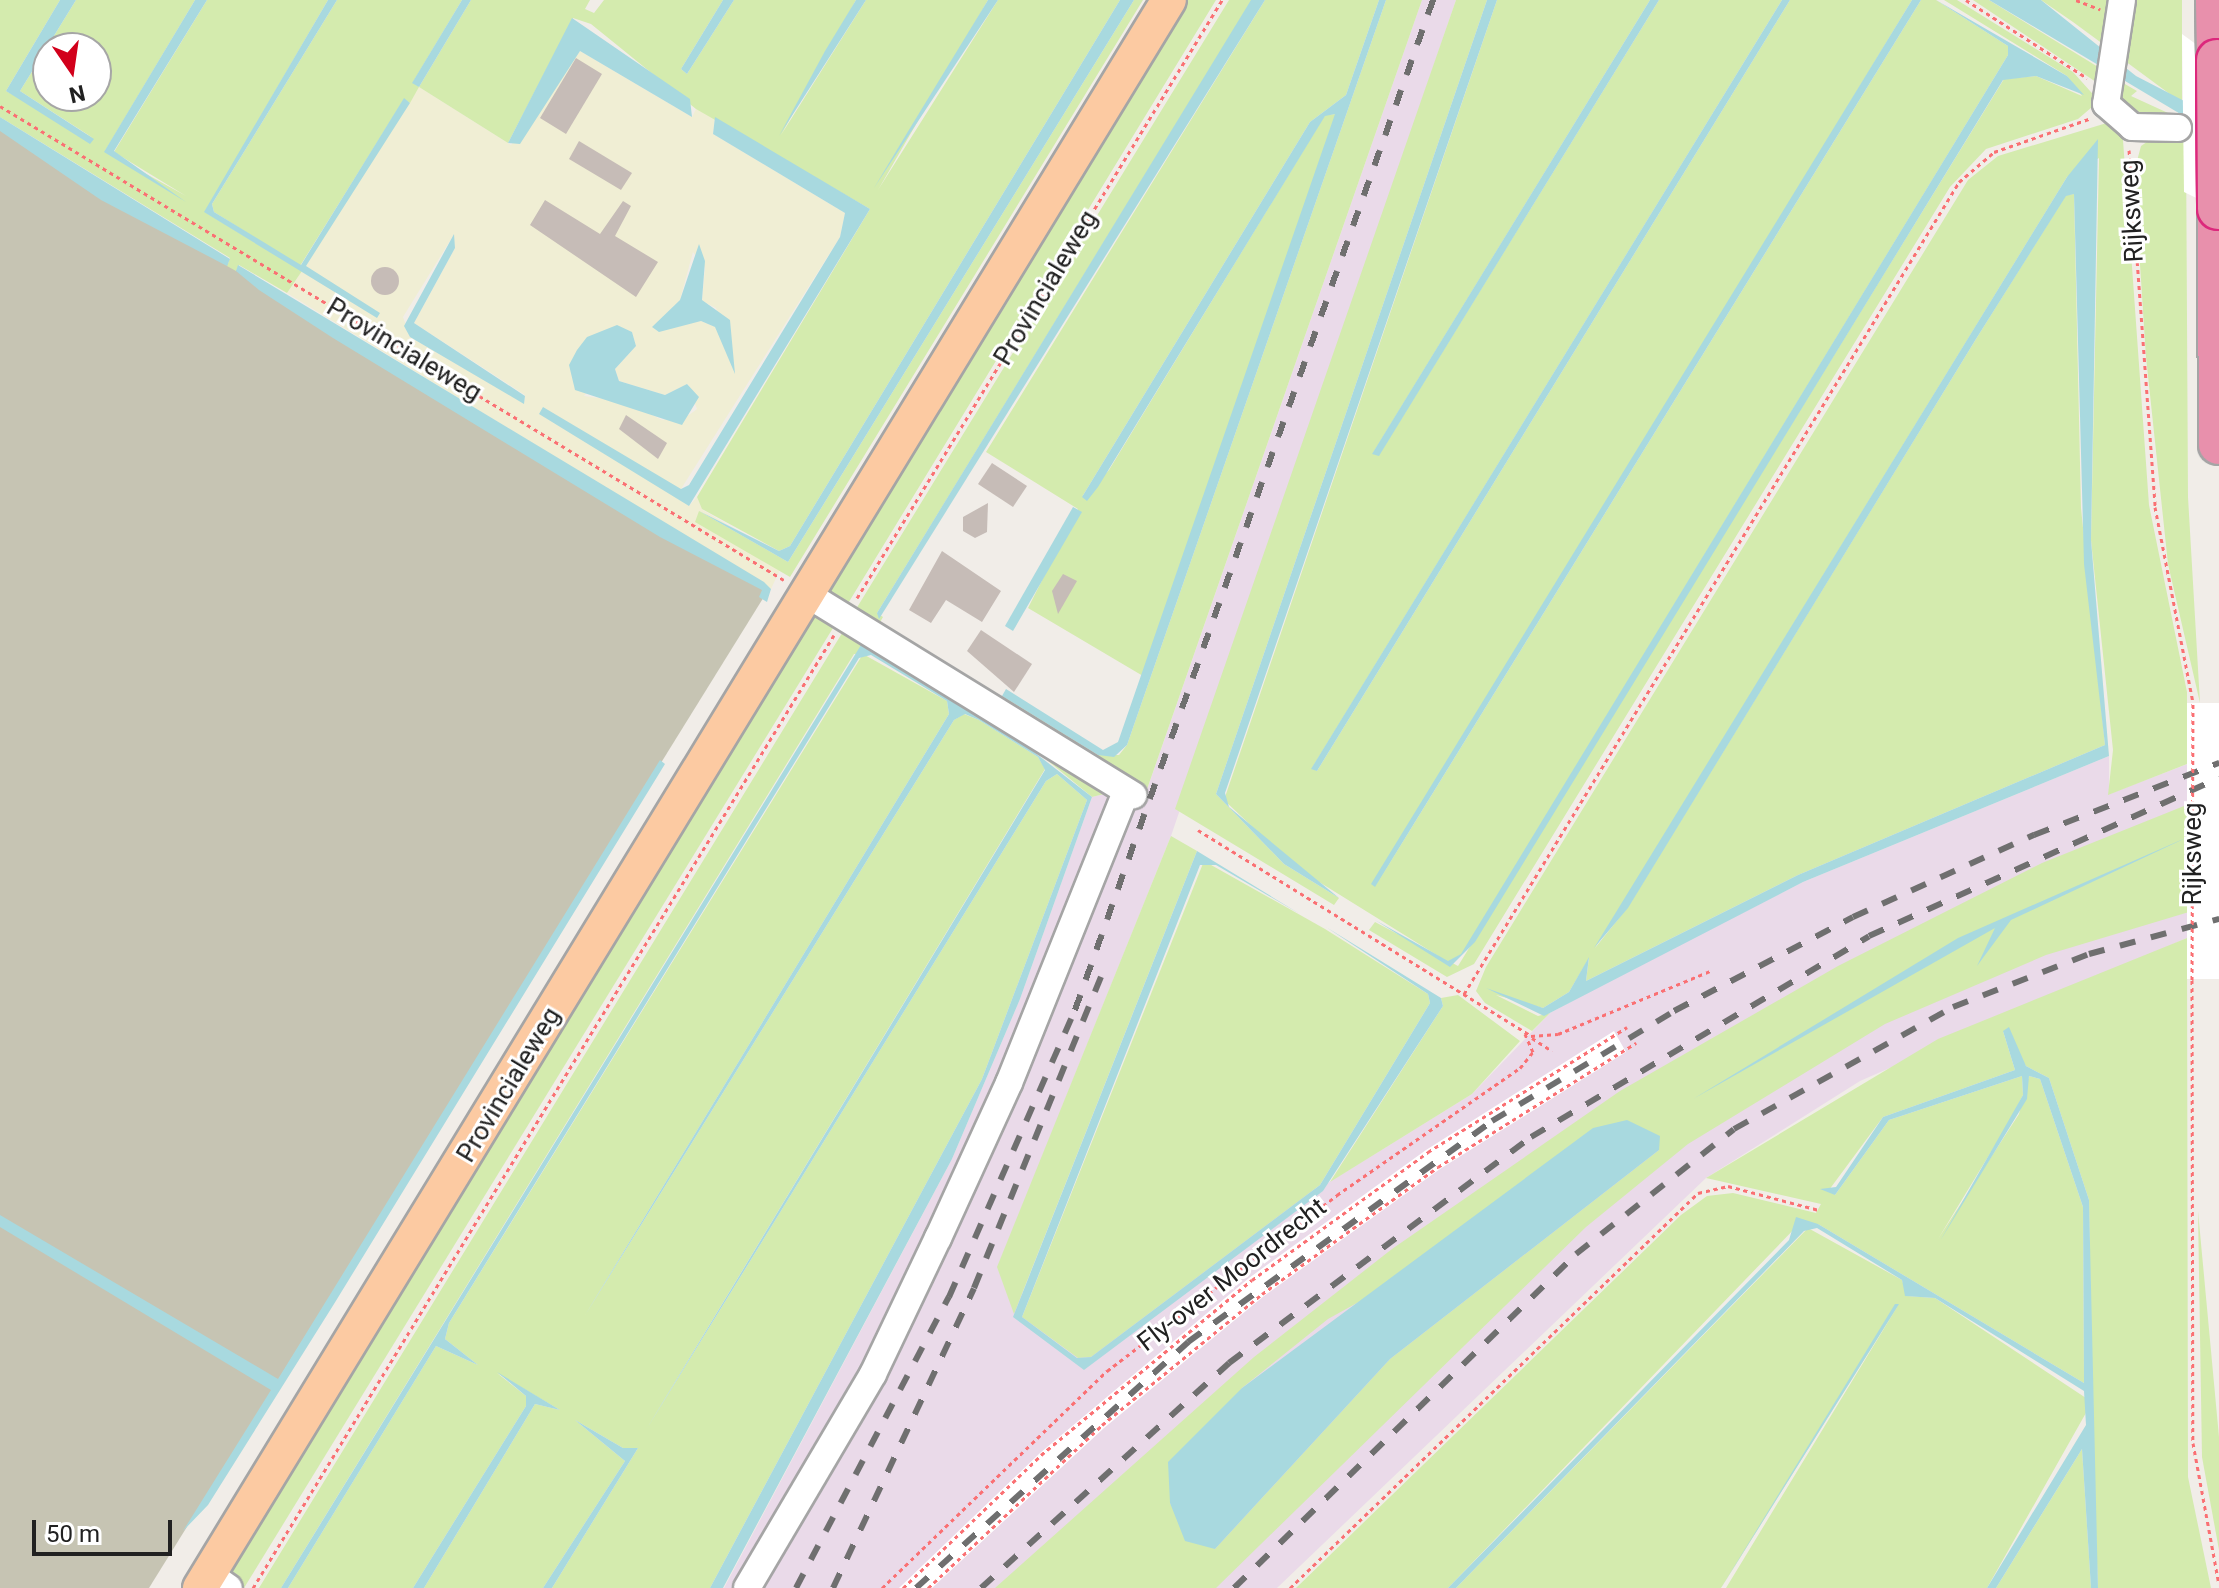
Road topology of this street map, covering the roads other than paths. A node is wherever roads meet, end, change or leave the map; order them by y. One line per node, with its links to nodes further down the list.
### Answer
1 (1169, 0): 7 (main road, Provincialeweg)
2 (2122, 0): 4 (street)
3 (2216, 0): 5 (highway, bridge)
4 (2178, 128)
5 (2218, 209): 6 (highway)
6 (2219, 444)
7 (808, 595): 8 (main road, Provincialeweg); 9 (street)
8 (213, 1583)
9 (747, 1588)

